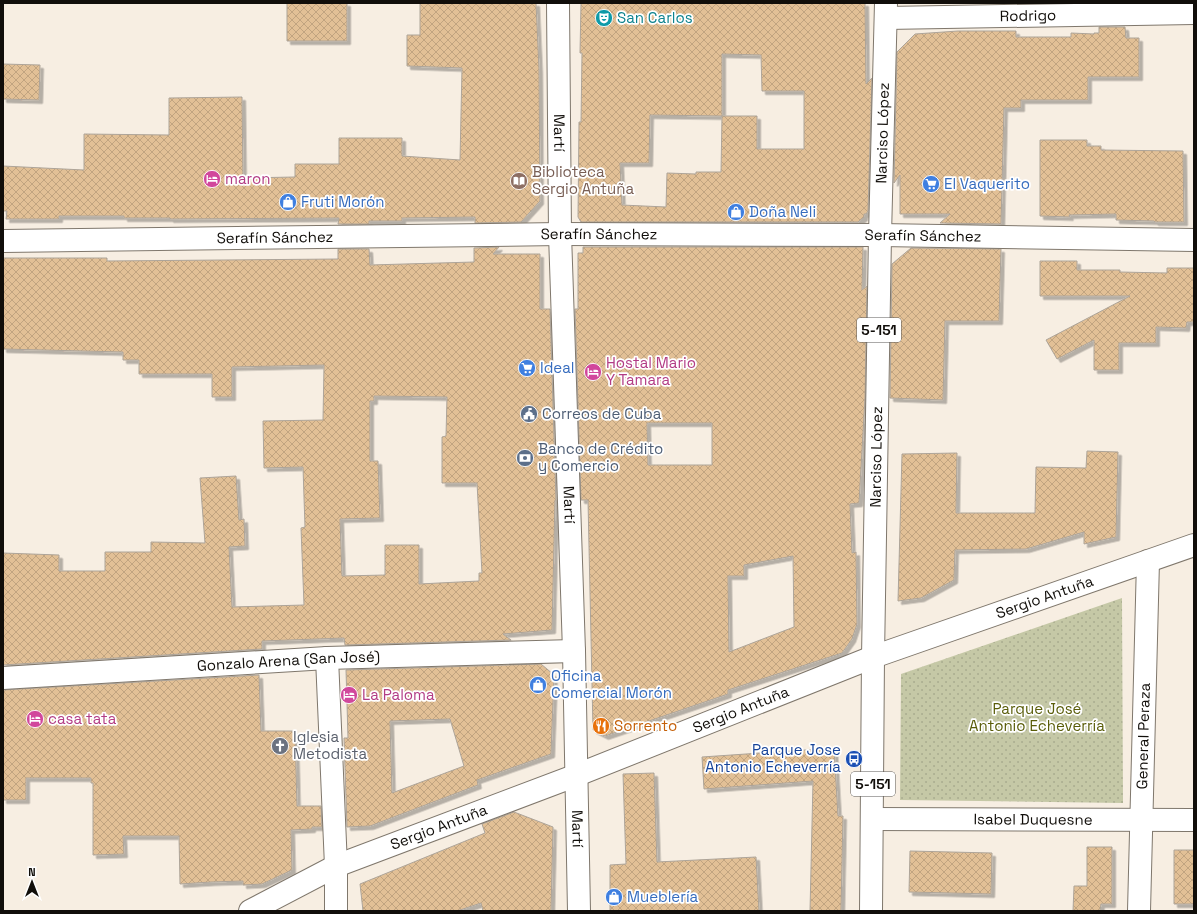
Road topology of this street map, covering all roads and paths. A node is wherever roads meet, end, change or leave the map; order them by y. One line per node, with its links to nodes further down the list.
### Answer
1 (558, 3): 4 (street, Martí)
2 (886, 11): 3 (street, Rodrigo); 5 (street, Narciso López / 5-151)
3 (1194, 13)
4 (560, 234): 5 (street, Serafín Sánchez); 7 (street, Serafín Sánchez); 10 (street, Martí)
5 (880, 235): 6 (street, Serafín Sánchez); 11 (street, Narciso López / 5-151)
6 (1194, 240)
7 (3, 241)
8 (1194, 545): 9 (street, Sergio Antuña)
9 (1148, 562): 11 (street, Sergio Antuña); 16 (street, General Peraza)
10 (574, 651): 12 (street, Gonzalo Arena (San José)); 14 (street, Martí)
11 (873, 657): 14 (street, Sergio Antuña); 15 (street, Narciso López / 5-151)
12 (327, 658): 13 (street, Gonzalo Arena (San José)); 18 (street)
13 (3, 678)
14 (577, 775): 18 (street, Sergio Antuña); 21 (street, Martí)
15 (872, 818): 16 (street, Isabel Duquesne); 22 (street, Narciso López / 5-151)
16 (1141, 819): 17 (street, Isabel Duquesne); 23 (street, General Peraza)
17 (1194, 820)
18 (336, 866): 19 (street, Sergio Antuña); 20 (street)
19 (250, 911)
20 (336, 911)
21 (579, 911)
22 (871, 911)
23 (1139, 911)

